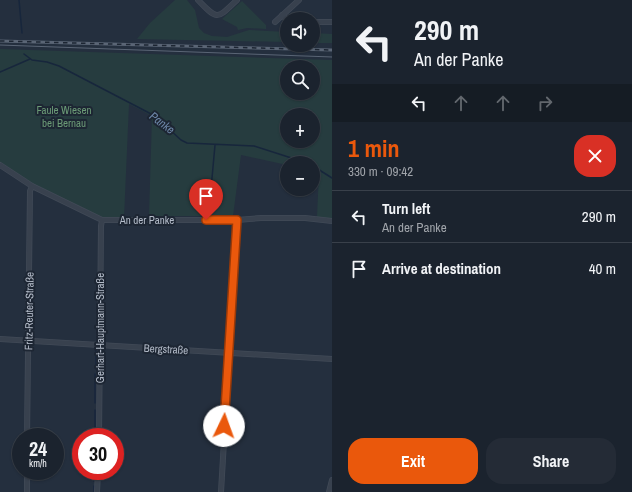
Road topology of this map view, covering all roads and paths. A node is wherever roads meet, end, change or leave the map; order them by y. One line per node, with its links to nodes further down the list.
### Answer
1 (198, 0): 2 (street)
2 (237, 0)
3 (299, 0): 4 (street)
4 (285, 12)
5 (280, 17): 6 (street)
6 (275, 22)
7 (320, 22): 8 (street)
8 (332, 22)
9 (0, 165): 10 (street, An der Panke)
10 (32, 186): 11 (street, An der Panke); 15 (street, Fritz-Reuter-Straße)
11 (102, 220): 12 (street, An der Panke); 16 (street, Gerhart-Hauptmann-Straße)
12 (237, 220): 13 (street, An der Panke); 17 (street)
13 (332, 221)
14 (0, 339): 15 (street, Bergstraße)
15 (28, 340): 16 (street, Bergstraße); 19 (street, Fritz-Reuter-Straße)
16 (99, 345): 17 (street, Bergstraße); 20 (street, Gerhart-Hauptmann-Straße)
17 (230, 353): 18 (street, Bergstraße); 26 (street)
18 (332, 359)
19 (27, 428)
20 (99, 428)
21 (27, 480): 24 (street)
22 (98, 480): 25 (street)
23 (332, 480): 27 (street)
24 (26, 492)
25 (97, 492)
26 (220, 492)
27 (329, 492)

